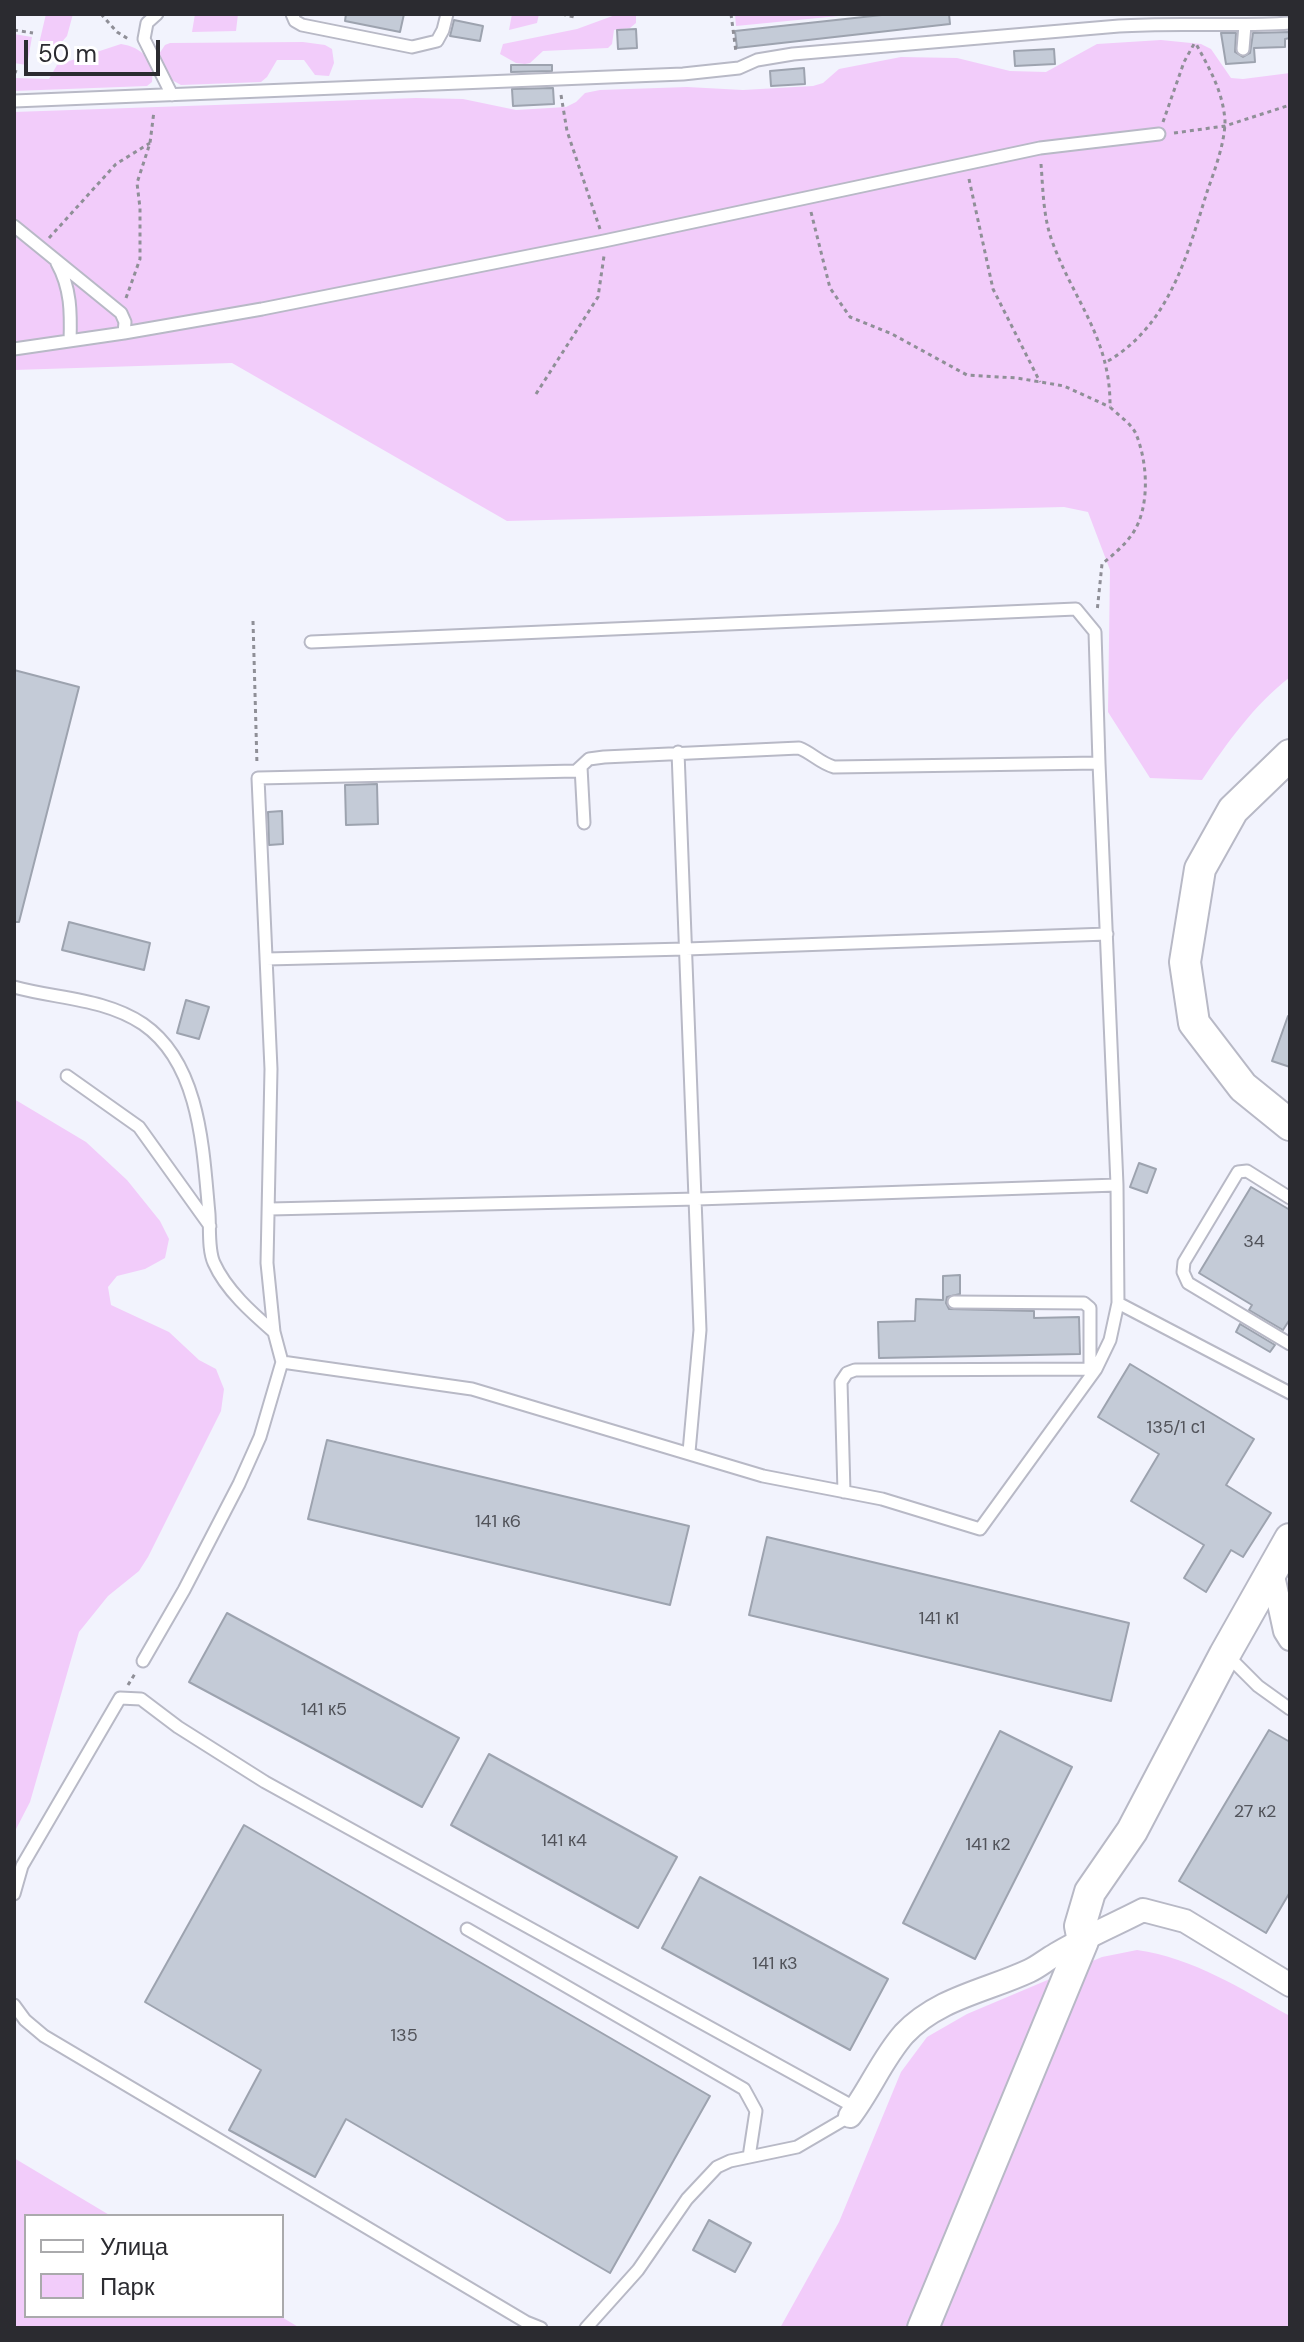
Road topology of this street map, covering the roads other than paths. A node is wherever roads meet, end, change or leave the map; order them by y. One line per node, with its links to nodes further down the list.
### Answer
1 (157, 14): 7 (lane)
2 (292, 14): 3 (lane)
3 (447, 14)
4 (1290, 23): 5 (lane)
5 (1245, 25): 6 (lane); 7 (lane)
6 (1243, 49)
7 (172, 95): 8 (lane)
8 (14, 101)
9 (1159, 134): 12 (lane)
10 (14, 226): 11 (lane)
11 (55, 258): 12 (lane); 13 (lane)
12 (124, 333): 13 (lane)
13 (70, 341): 14 (lane)
14 (14, 349)
15 (311, 642): 18 (lane)
16 (678, 752): 18 (lane); 19 (lane); 22 (lane)
17 (1290, 755): 26 (main road)
18 (1099, 763): 21 (lane)
19 (581, 767): 20 (lane); 23 (lane)
20 (584, 823)
21 (1107, 934): 22 (lane); 27 (lane)
22 (686, 949): 23 (lane); 29 (lane)
23 (266, 959): 30 (lane)
24 (14, 987): 31 (lane)
25 (67, 1076): 31 (lane)
26 (1290, 1125)
27 (1117, 1185): 29 (lane); 33 (lane)
28 (1290, 1198): 35 (lane)
29 (697, 1199): 30 (lane); 39 (lane)
30 (270, 1209): 34 (lane)
31 (210, 1227): 34 (lane)
32 (954, 1302): 37 (lane)
33 (1118, 1303): 37 (lane); 38 (lane)
34 (274, 1332): 36 (lane)
35 (1290, 1344)
36 (282, 1362): 39 (lane); 45 (lane)
37 (1093, 1369): 40 (lane); 40 (lane)
38 (1290, 1393)
39 (689, 1452): 40 (lane)
40 (844, 1492)
41 (1290, 1539): 42 (main road)
42 (1272, 1571): 43 (street); 44 (main road)
43 (1290, 1639)
44 (1225, 1654): 46 (lane); 49 (main road)
45 (143, 1661)
46 (1290, 1709)
47 (14, 1894): 52 (lane)
48 (467, 1929): 53 (lane)
49 (1083, 1941): 50 (street); 52 (street); 56 (main road)
50 (1290, 1985)
51 (14, 2005): 54 (lane)
52 (853, 2112): 53 (lane)
53 (749, 2157): 55 (lane)
54 (541, 2328)
55 (586, 2328)
56 (923, 2328)

